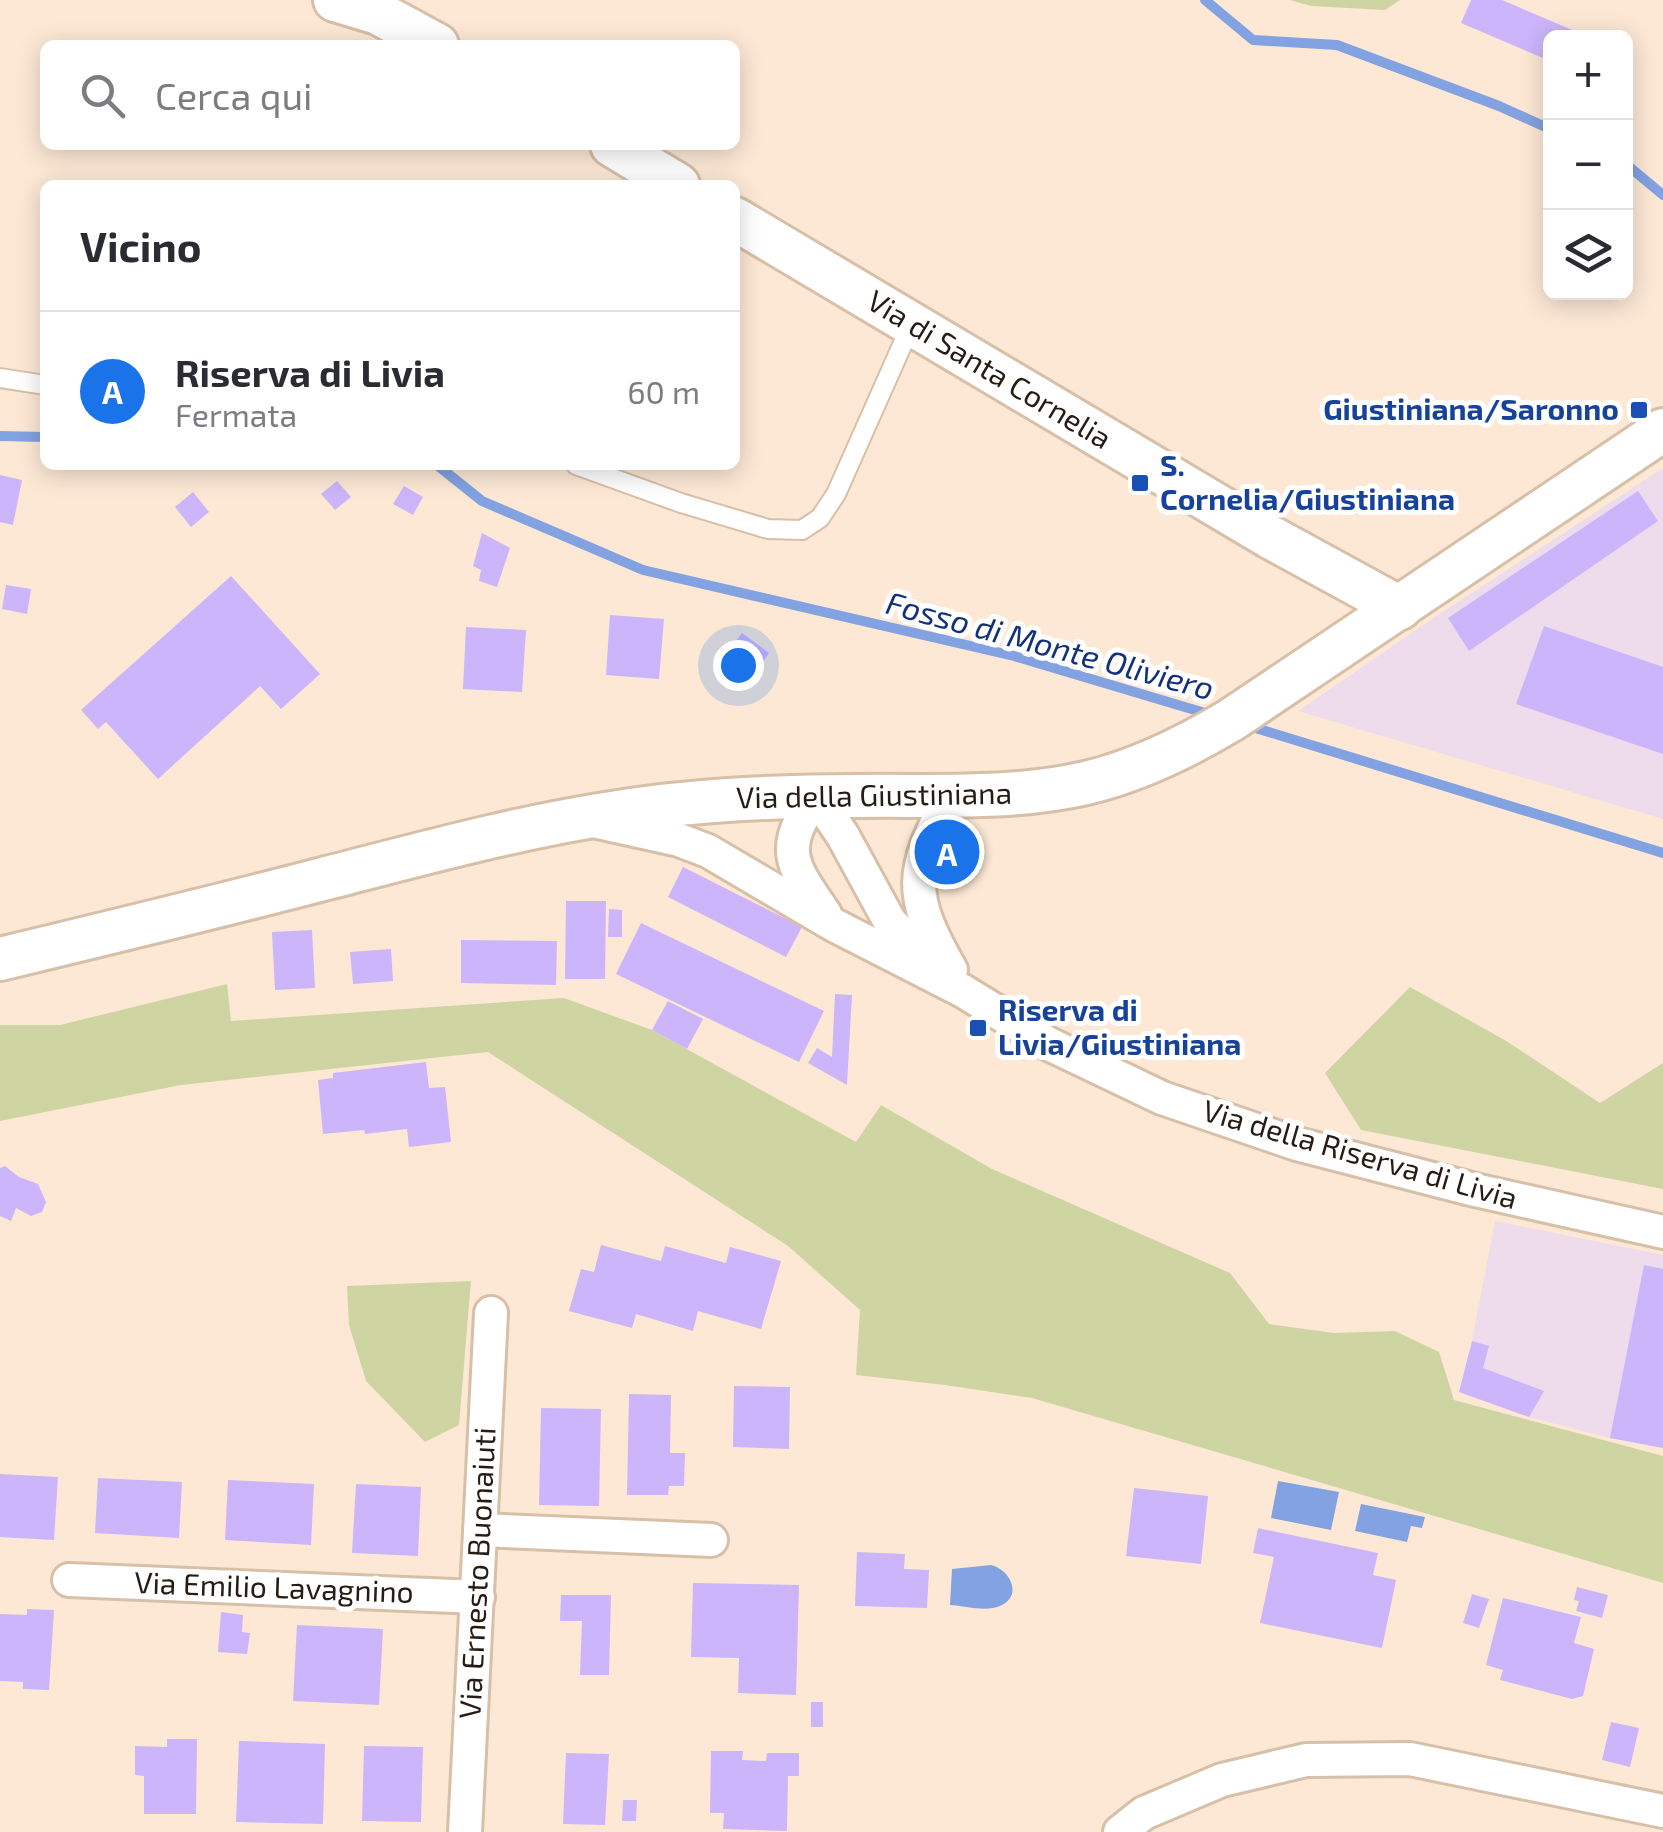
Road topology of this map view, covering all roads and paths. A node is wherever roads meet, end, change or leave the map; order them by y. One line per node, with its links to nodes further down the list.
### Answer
1 (335, 0): 2 (street)
2 (377, 7): 3 (street)
3 (429, 40)
4 (620, 150): 5 (street)
5 (670, 180)
6 (740, 223): 7 (street, Via di Santa Cornelia)
7 (912, 323): 11 (lane); 12 (street, Via di Santa Cornelia)
8 (0, 378): 9 (lane)
9 (40, 384)
10 (1663, 430): 12 (street, Via della Giustiniana)
11 (590, 470)
12 (1400, 608): 14 (street, Via della Giustiniana)
13 (816, 796): 14 (street, Via della Giustiniana); 15 (street, Via della Giustiniana); 16 (street, Via della Riserva di Livia); 18 (street, Via della Riserva di Livia)
14 (951, 796): 18 (street)
15 (578, 818): 16 (street, Via della Riserva di Livia); 17 (street, Via della Giustiniana)
16 (832, 924): 18 (street, Via della Riserva di Livia)
17 (0, 959)
18 (962, 991): 19 (street, Via della Riserva di Livia)
19 (1663, 1232)
20 (491, 1313): 21 (street, Via Ernesto Buonaiuti)
21 (480, 1530): 22 (street); 24 (street, Via Ernesto Buonaiuti)
22 (711, 1540)
23 (69, 1580): 24 (street, Via Emilio Lavagnino)
24 (478, 1597): 26 (street, Via Ernesto Buonaiuti)
25 (1663, 1810): 27 (street)
26 (465, 1832)
27 (1120, 1832)

